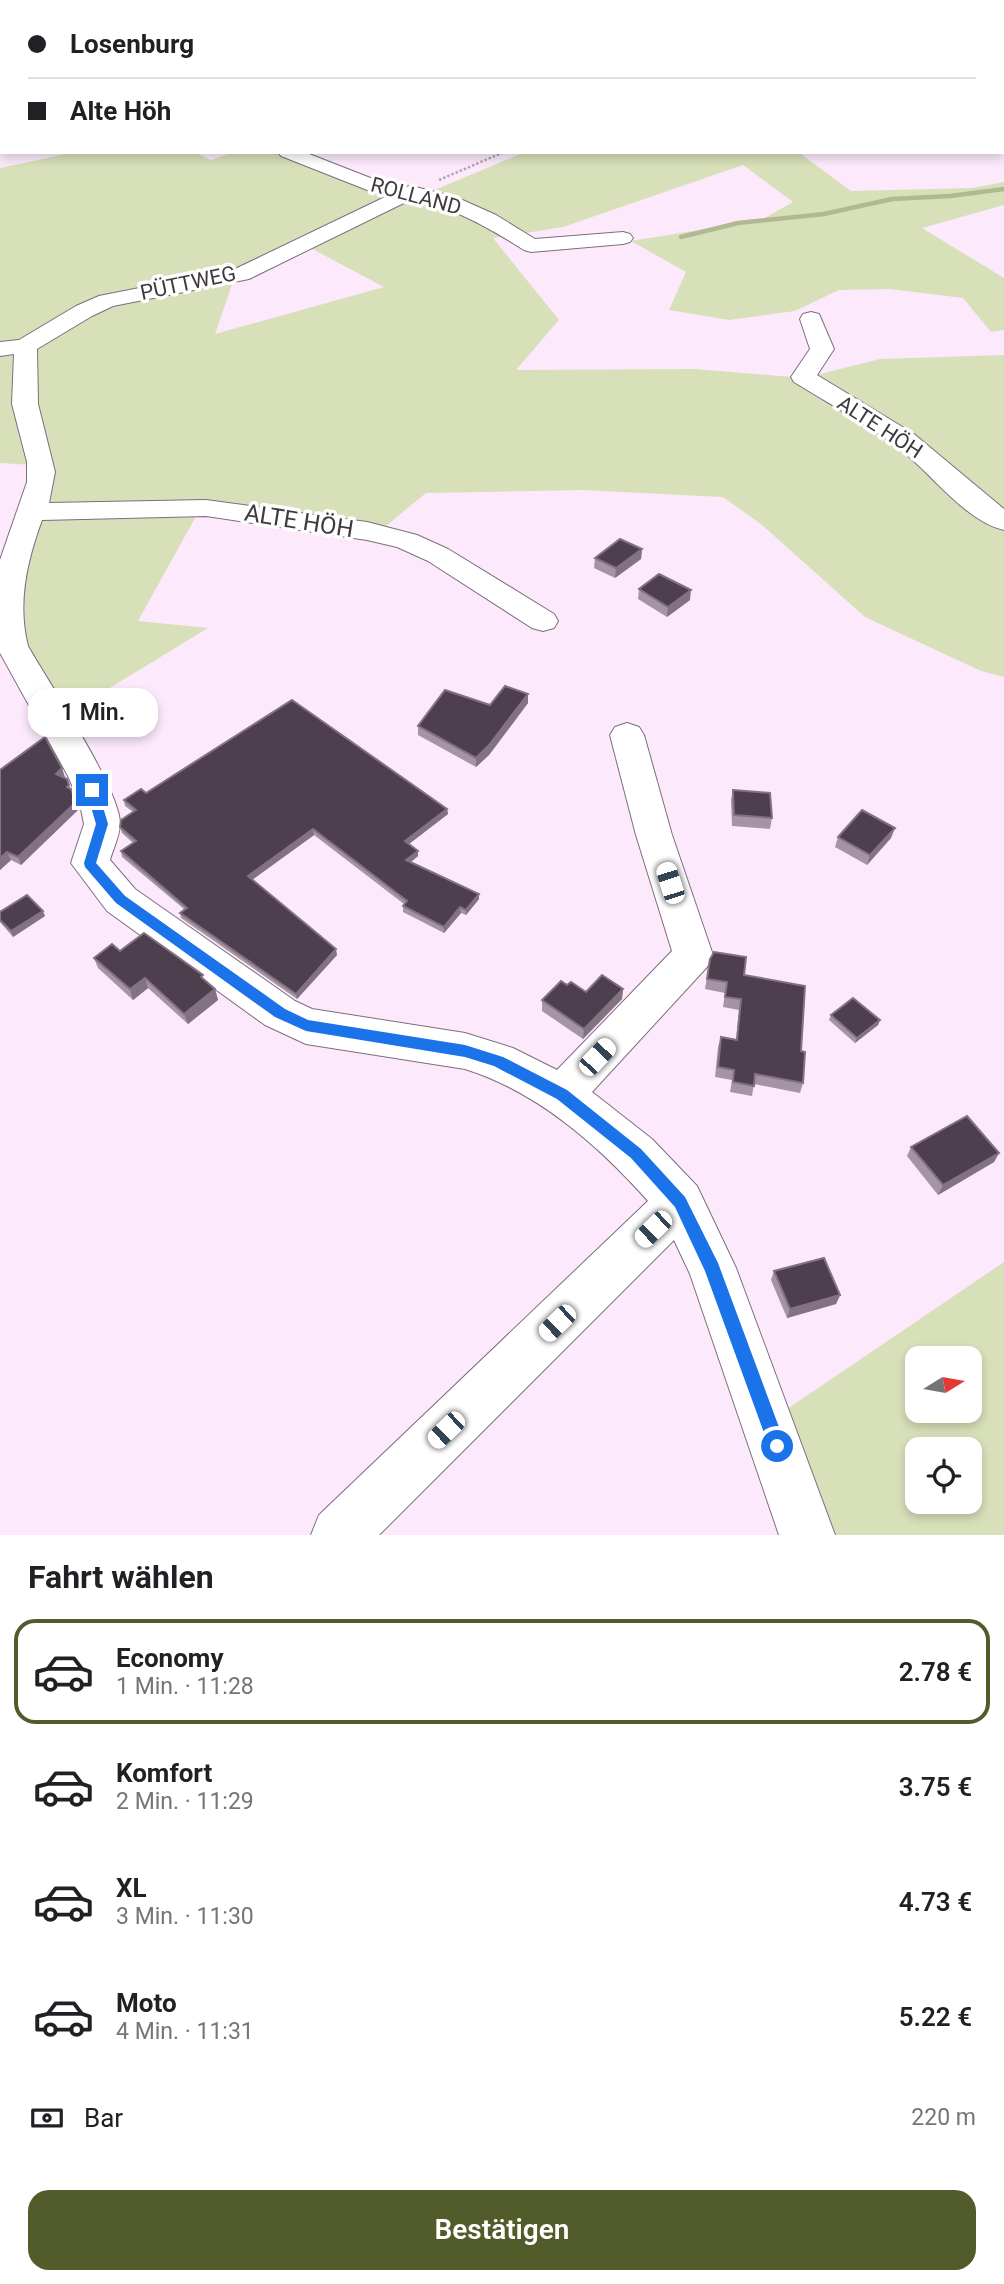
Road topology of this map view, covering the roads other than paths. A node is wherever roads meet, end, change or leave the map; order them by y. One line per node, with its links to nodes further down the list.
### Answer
1 (292, 154): 2 (lane, ROLLAND)
2 (412, 192): 3 (lane, ROLLAND); 5 (lane, PÜTTWEG)
3 (624, 237)
4 (811, 319): 7 (lane, ALTE HÖH)
5 (13, 348): 6 (lane)
6 (33, 512): 8 (lane, ALTE HÖH); 10 (lane)
7 (1004, 522)
8 (543, 621)
9 (627, 735): 10 (lane)
10 (562, 1094): 11 (lane)
11 (680, 1202): 12 (lane); 13 (lane)
12 (340, 1535)
13 (807, 1535)

